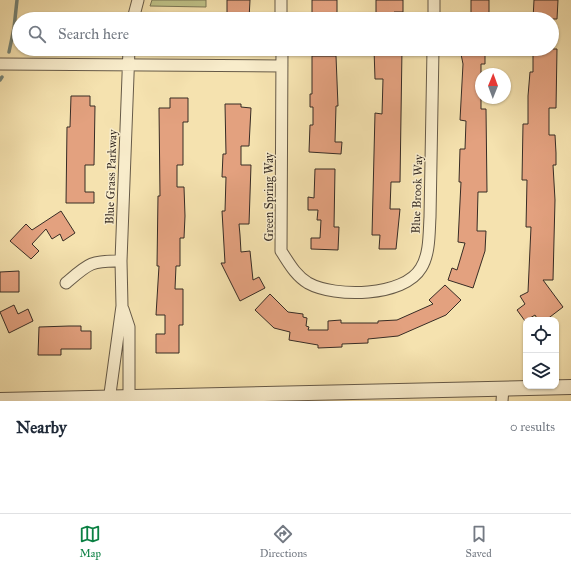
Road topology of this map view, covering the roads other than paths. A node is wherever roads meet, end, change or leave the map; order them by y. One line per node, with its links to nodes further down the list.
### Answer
1 (138, 0): 4 (street)
2 (281, 0): 5 (street)
3 (434, 0): 6 (street)
4 (135, 12)
5 (282, 12)
6 (434, 12)
7 (128, 56): 11 (street, Blue Grass Parkway)
8 (282, 56): 12 (street, Green Spring Way)
9 (433, 56): 15 (street, Blue Brook Way)
10 (0, 64): 11 (street)
11 (127, 66): 12 (street); 13 (street, Blue Grass Parkway)
12 (282, 66): 15 (street, Green Spring Way)
13 (121, 261): 14 (street); 16 (street, Blue Grass Parkway)
14 (66, 283)
15 (358, 292)
16 (122, 306): 19 (street, Blue Grass Parkway); 20 (street, Blue Grass Parkway)
17 (571, 387): 18 (street)
18 (502, 394): 20 (street)
19 (109, 399): 20 (street); 21 (street)
20 (129, 399)
21 (0, 400)

